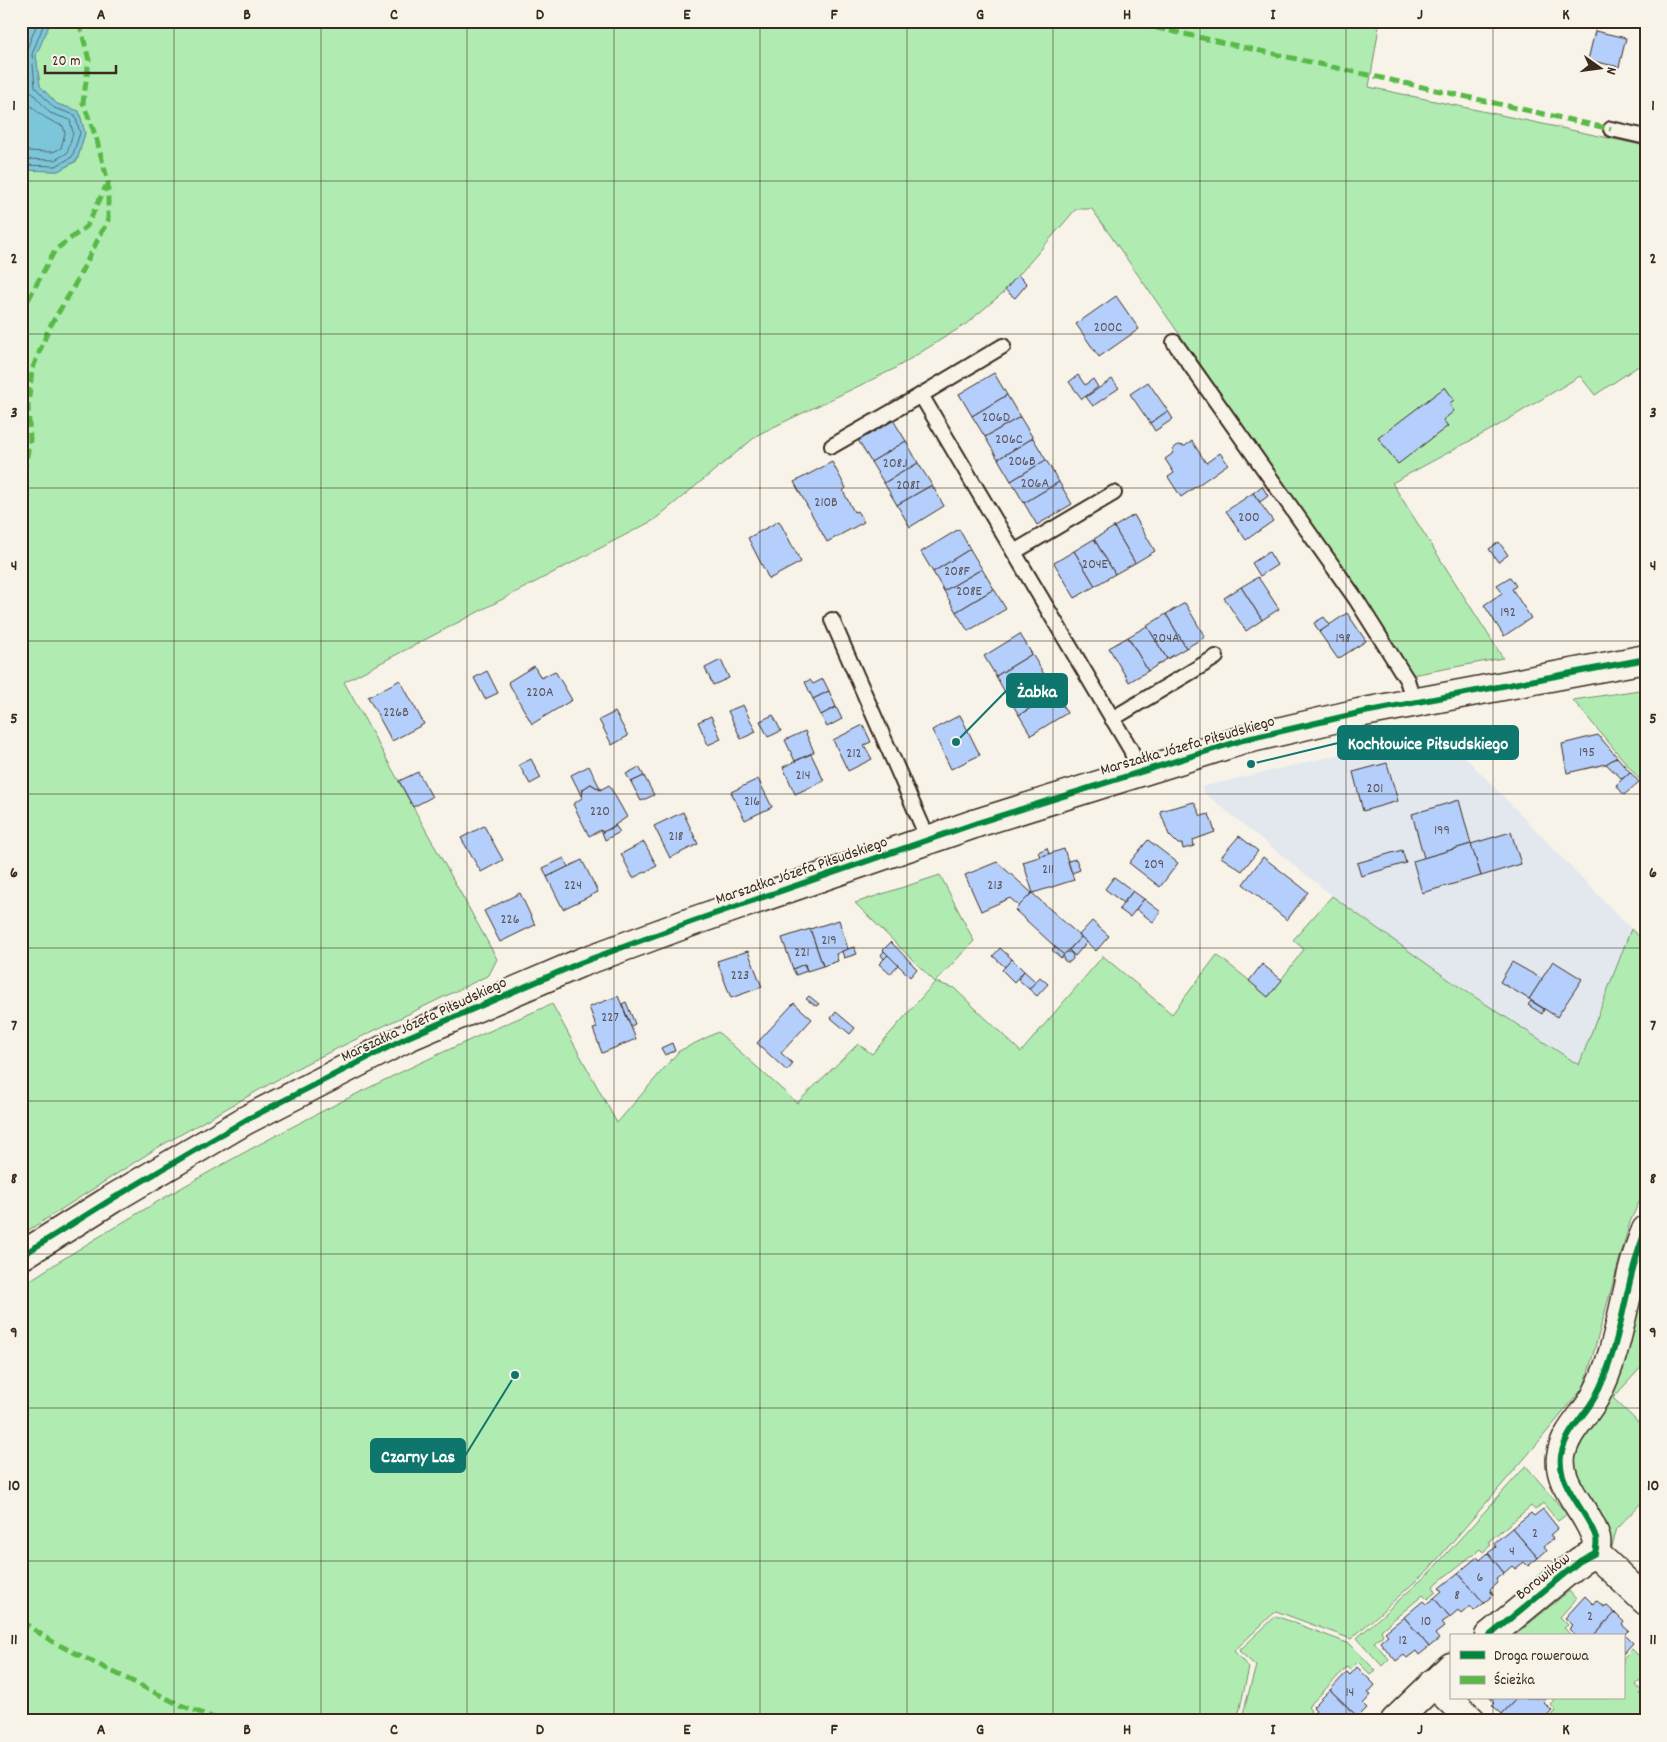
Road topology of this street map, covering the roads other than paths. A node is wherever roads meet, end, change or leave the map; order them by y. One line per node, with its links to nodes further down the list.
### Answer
1 (1611, 129): 2 (lane)
2 (1646, 137)
3 (1174, 342): 12 (lane)
4 (1004, 346): 5 (lane)
5 (921, 395): 6 (lane); 8 (lane)
6 (832, 446)
7 (1114, 493): 8 (lane)
8 (1014, 552): 13 (lane)
9 (832, 620): 15 (lane)
10 (1216, 656): 13 (lane)
11 (1646, 659): 12 (street, Marszałka Józefa Piłsudskiego)
12 (1414, 702): 14 (street, Marszałka Józefa Piłsudskiego)
13 (1112, 718): 14 (lane)
14 (1138, 772): 15 (street, Marszałka Józefa Piłsudskiego)
15 (928, 839): 17 (street, Marszałka Józefa Piłsudskiego)
16 (1646, 1230): 18 (street, Borowików)
17 (21, 1256)
18 (1595, 1553): 19 (street); 20 (street, Borowików)
19 (1646, 1601)
20 (1491, 1634)
21 (1442, 1675): 22 (street); 24 (street)
22 (1450, 1687)
23 (1458, 1700): 25 (street)
24 (1395, 1721)
25 (1472, 1721)

